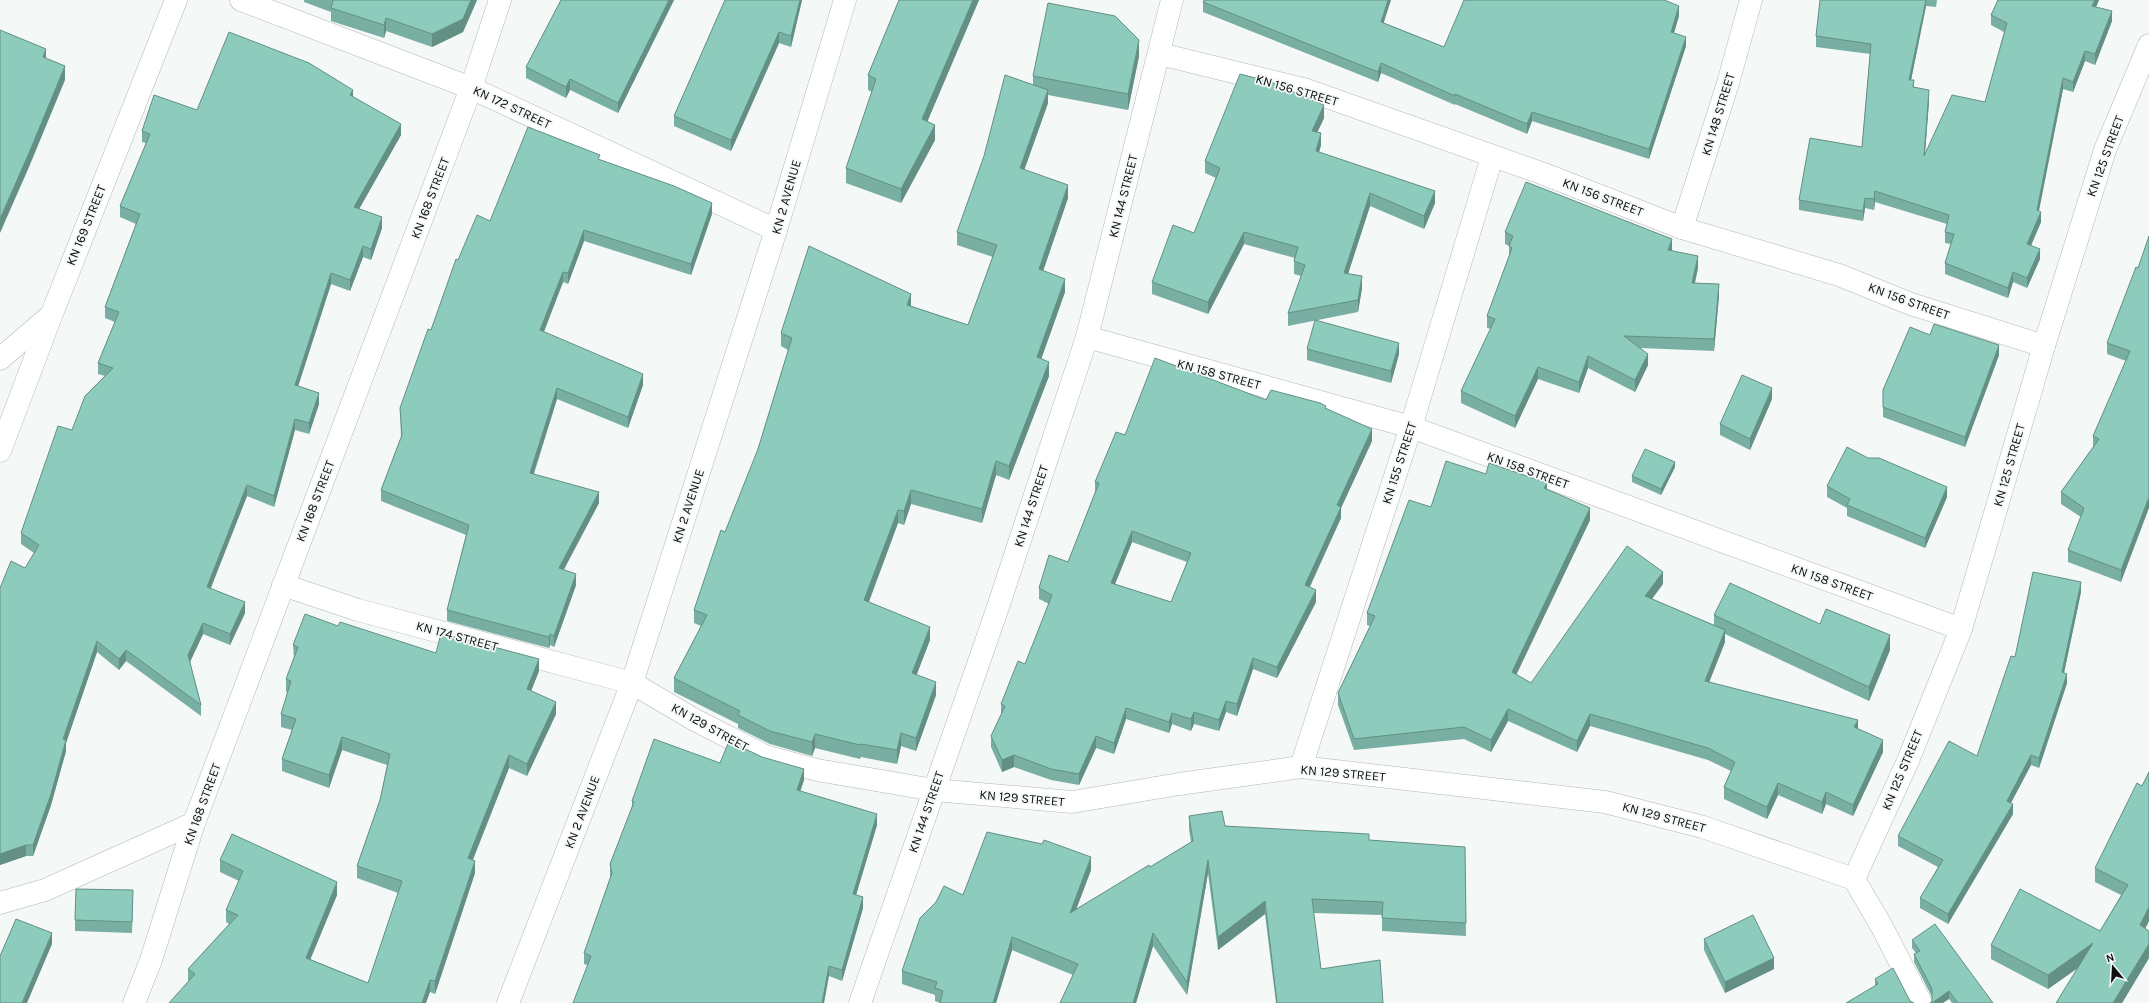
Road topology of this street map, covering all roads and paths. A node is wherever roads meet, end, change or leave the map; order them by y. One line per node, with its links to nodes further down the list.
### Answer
1 (176, 0): 13 (street, KN 169 STREET)
2 (242, 0): 9 (street, KN 172 STREET)
3 (500, 0): 9 (street, KN 168 STREET)
4 (845, 0): 12 (street, KN 2 AVENUE)
5 (1172, 0): 8 (street, KN 144 STREET)
6 (1747, 1): 11 (street, KN 148 STREET)
7 (2149, 45): 15 (street, KN 125 STREET)
8 (1160, 54): 10 (street, KN 156 STREET); 14 (street, KN 144 STREET)
9 (471, 88): 12 (street, KN 172 STREET); 19 (street, KN 168 STREET)
10 (1492, 157): 11 (street, KN 156 STREET); 17 (street, KN 155 STREET)
11 (1682, 228): 15 (street, KN 156 STREET)
12 (776, 230): 21 (street, KN 2 AVENUE)
13 (51, 316): 16 (street); 18 (street, KN 169 STREET)
14 (1087, 337): 17 (street, KN 158 STREET); 23 (street, KN 144 STREET)
15 (2044, 346): 20 (street, KN 125 STREET)
16 (0, 359)
17 (1411, 427): 20 (street, KN 158 STREET); 22 (street, KN 155 STREET)
18 (0, 451)
19 (283, 585): 21 (street, KN 174 STREET); 24 (street, KN 168 STREET)
20 (1961, 629): 25 (street, KN 125 STREET)
21 (632, 683): 23 (street, KN 129 STREET); 28 (street, KN 2 AVENUE)
22 (1301, 767): 23 (street, KN 129 STREET); 25 (street, KN 129 STREET)
23 (934, 790): 29 (street, KN 144 STREET)
24 (194, 823): 26 (street); 27 (street, KN 168 STREET)
25 (1854, 879): 30 (street)
26 (0, 903)
27 (134, 1003)
28 (508, 1003)
29 (860, 1003)
30 (1921, 1003)

